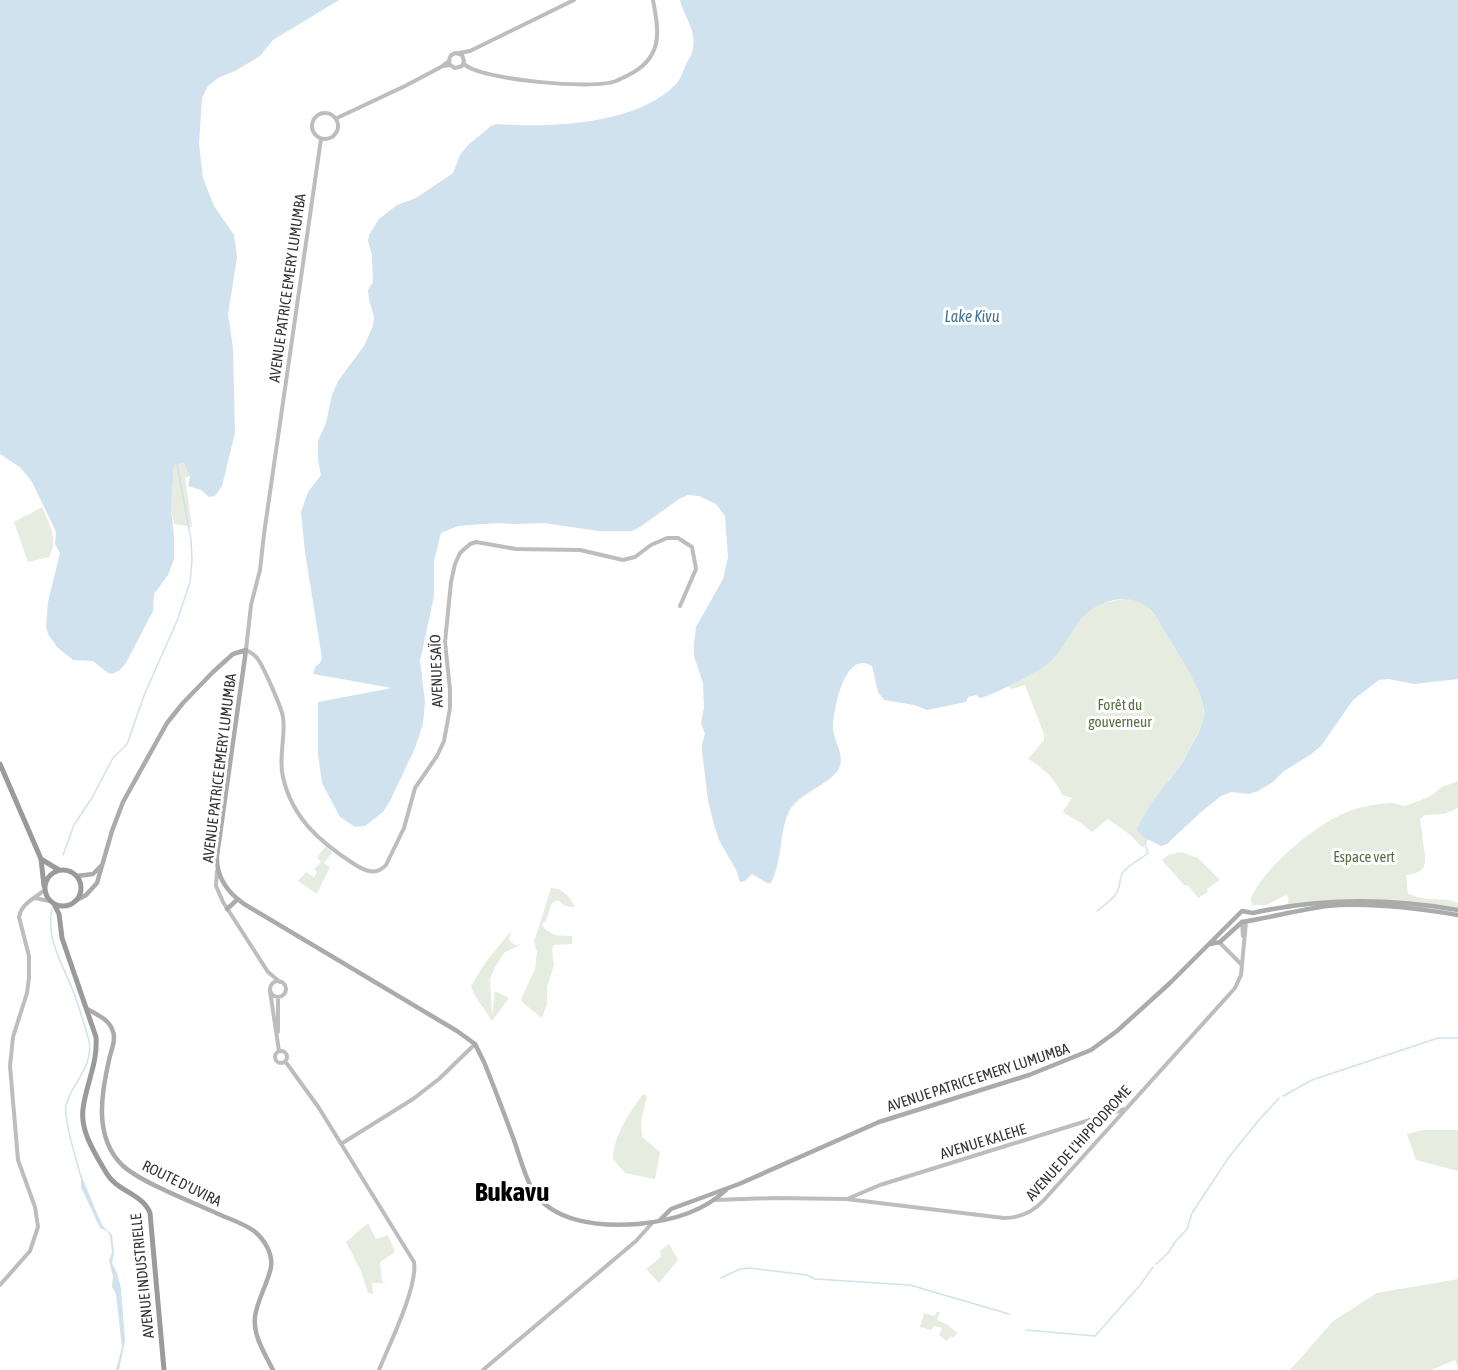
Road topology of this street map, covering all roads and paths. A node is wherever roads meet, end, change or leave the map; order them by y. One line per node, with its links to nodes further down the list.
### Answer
1 (574, 0): 3 (street)
2 (653, 0): 5 (street)
3 (470, 51): 4 (street); 5 (street)
4 (459, 53): 5 (street); 6 (street)
5 (464, 61): 6 (street)
6 (449, 63): 7 (street)
7 (337, 118): 8 (street); 8 (street)
8 (321, 139): 10 (street, AVENUE PATRICE EMERY LUMUMBA)
9 (680, 606): 10 (street, AVENUE SAÏO)
10 (246, 650): 13 (main road); 15 (main road, AVENUE PATRICE EMERY LUMUMBA)
11 (0, 764): 12 (highway)
12 (41, 859): 14 (highway); 17 (highway)
13 (103, 864): 16 (main road); 20 (main road)
14 (59, 870): 16 (highway); 17 (highway)
15 (217, 871): 19 (main road, AVENUE PATRICE EMERY LUMUMBA); 23 (street)
16 (77, 876): 20 (highway)
17 (44, 888): 18 (street); 21 (highway)
18 (34, 898): 21 (street); 51 (street)
19 (238, 899): 23 (main road); 40 (main road, AVENUE PATRICE EMERY LUMUMBA)
20 (75, 901): 22 (highway)
21 (52, 903): 22 (highway); 29 (highway, AVENUE INDUSTRIELLE)
22 (66, 906): 29 (highway)
23 (227, 909): 34 (street)
24 (1288, 910): 25 (main road); 26 (main road); 28 (main road)
25 (1247, 912): 27 (main road, AVENUE PATRICE EMERY LUMUMBA); 28 (main road)
26 (1458, 912)
27 (1237, 917): 28 (main road); 30 (main road, AVENUE PATRICE EMERY LUMUMBA)
28 (1246, 922): 31 (main road); 33 (street, AVENUE DE L'HIPPODROME)
29 (60, 924): 38 (highway, AVENUE INDUSTRIELLE)
30 (1215, 937): 31 (street); 32 (main road, AVENUE PATRICE EMERY LUMUMBA)
31 (1220, 942): 32 (main road); 33 (street)
32 (1210, 944): 46 (main road, AVENUE PATRICE EMERY LUMUMBA)
33 (1242, 965): 43 (street, AVENUE DE L'HIPPODROME)
34 (268, 972): 35 (street); 36 (street)
35 (280, 982): 36 (street); 37 (street)
36 (270, 989): 37 (street); 39 (street)
37 (278, 997): 39 (street)
38 (87, 1009): 52 (highway, AVENUE INDUSTRIELLE); 53 (main road, ROUTE D'UVIRA)
39 (277, 1033): 41 (street)
40 (475, 1044): 44 (street); 50 (main road)
41 (279, 1051): 42 (street); 42 (street)
42 (285, 1061): 44 (street)
43 (1127, 1108): 48 (street, AVENUE KALEHE); 48 (street, AVENUE DE L'HIPPODROME)
44 (341, 1144): 54 (street)
45 (710, 1193): 46 (main road, AVENUE PATRICE EMERY LUMUMBA); 49 (street); 50 (main road, AVENUE PATRICE EMERY LUMUMBA)
46 (718, 1193): 47 (street, AVENUE DE L'HIPPODROME); 49 (main road)
47 (735, 1199): 48 (street, AVENUE DE L'HIPPODROME); 49 (street, AVENUE DE L'HIPPODROME)
48 (846, 1199)
49 (714, 1200): 50 (main road)
50 (656, 1222): 55 (street)
51 (0, 1285)
52 (164, 1370)
53 (273, 1370)
54 (379, 1370)
55 (483, 1370)

